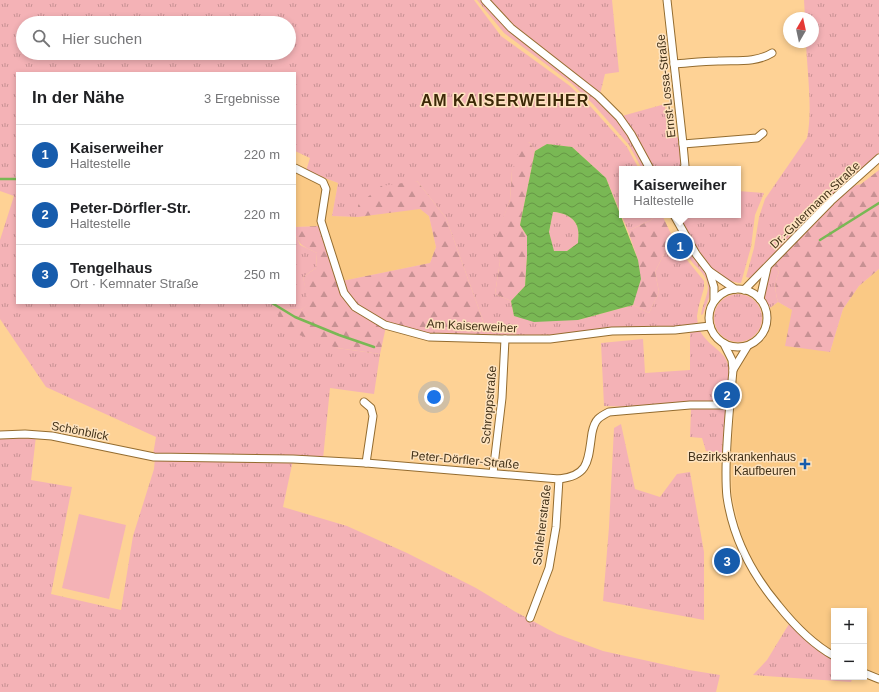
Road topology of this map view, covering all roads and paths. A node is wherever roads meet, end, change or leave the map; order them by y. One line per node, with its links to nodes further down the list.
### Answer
1 (485, 0): 8 (street)
2 (667, 0): 4 (street, Ernst-Lossa-Straße)
3 (772, 53): 4 (street)
4 (674, 64): 6 (street, Ernst-Lossa-Straße)
5 (763, 132): 6 (street)
6 (683, 144): 9 (street, Ernst-Lossa-Straße)
7 (879, 158): 12 (street, Dr.-Gutermann-Straße)
8 (648, 166)
9 (684, 166)
10 (296, 168): 19 (street, Am Kaiserweiher)
11 (676, 218): 13 (street)
12 (767, 268): 15 (street, Dr.-Gutermann-Straße); 16 (street)
13 (709, 271): 14 (street); 17 (street)
14 (735, 289): 15 (street); 17 (street)
15 (744, 290): 16 (street)
16 (760, 299): 21 (street)
17 (714, 301): 18 (street)
18 (710, 326): 19 (street, Am Kaiserweiher); 20 (street)
19 (505, 339): 28 (street, Schroppstraße)
20 (724, 344): 21 (street); 22 (street)
21 (746, 347): 22 (street)
22 (734, 370): 24 (street)
23 (364, 402): 27 (street)
24 (730, 405): 29 (street, Peter-Dörfler-Straße); 31 (street)
25 (0, 435): 26 (street, Schönblick)
26 (154, 457): 27 (street, Peter-Dörfler-Straße)
27 (366, 463): 28 (street, Peter-Dörfler-Straße)
28 (493, 473): 29 (street, Peter-Dörfler-Straße)
29 (559, 479): 30 (street, Schleherstraße)
30 (530, 618)
31 (831, 654)
32 (867, 674): 33 (street)
33 (879, 679)

